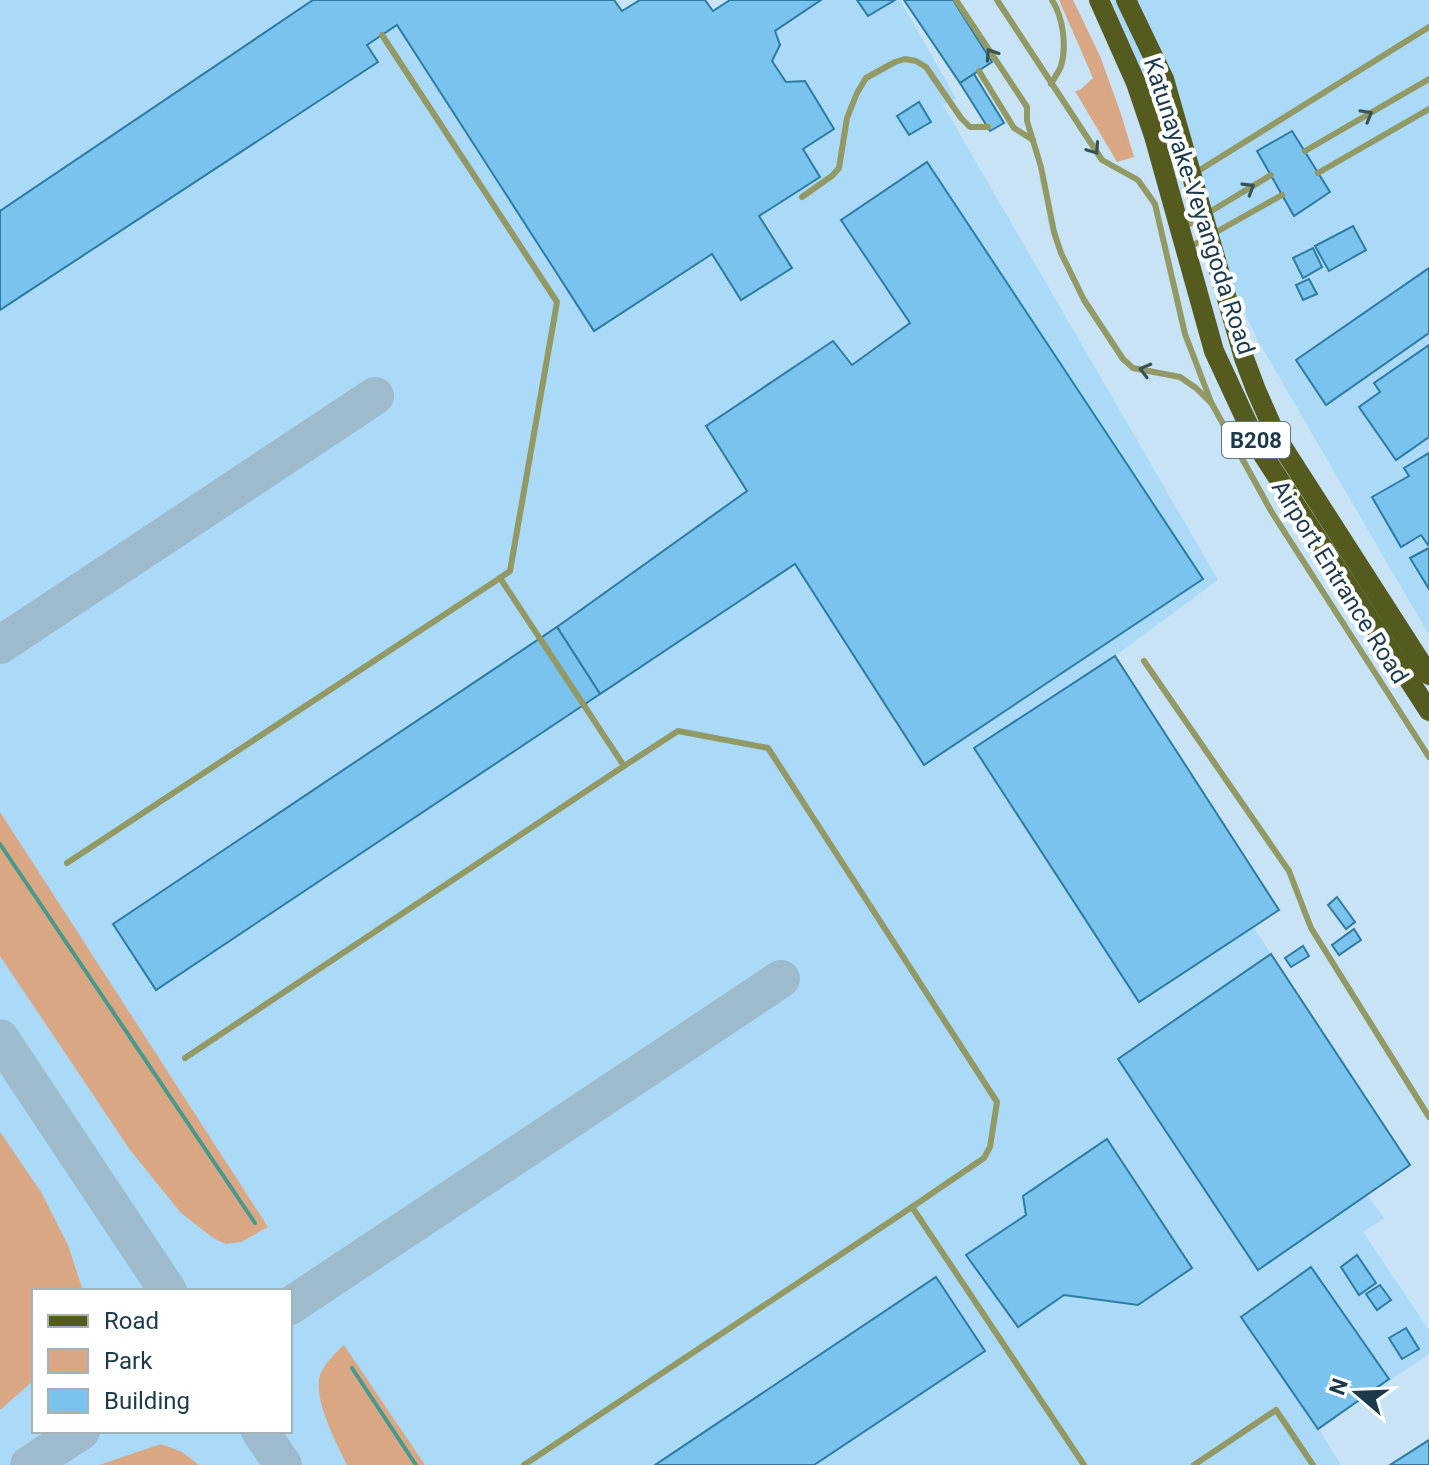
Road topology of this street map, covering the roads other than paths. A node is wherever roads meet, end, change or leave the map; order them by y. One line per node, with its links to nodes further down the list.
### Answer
1 (956, 0): 13 (lane, Airport Entrance Road, one-way to 1)
2 (997, 0): 10 (lane)
3 (1052, 0): 10 (lane)
4 (1099, 0): 21 (main road, Katunayake-Veyangoda Road / B208)
5 (1126, 0): 16 (main road, Katunayake-Veyangoda Road / B208)
6 (1429, 27): 16 (lane)
7 (382, 35): 23 (lane)
8 (979, 71): 13 (lane)
9 (1429, 79): 14 (lane, one-way to 9)
10 (1051, 84): 22 (lane, one-way to 22)
11 (1429, 109): 15 (lane)
12 (988, 127): 19 (lane)
13 (1033, 140): 22 (lane, Airport Entrance Road, one-way to 13)
14 (1305, 151)
15 (1318, 173)
16 (1192, 174): 20 (main road, Katunayake-Veyangoda Road / B208)
17 (1271, 175): 20 (lane, one-way to 17)
18 (1282, 195): 20 (lane)
19 (802, 197)
20 (1206, 226): 21 (lane); 21 (lane); 25 (main road, Katunayake-Veyangoda Road / B208)
21 (1182, 240): 26 (main road, Katunayake-Veyangoda Road / B208)
22 (1212, 404): 27 (lane, Airport Entrance Road)
23 (500, 578): 28 (lane); 29 (lane)
24 (1144, 661): 31 (lane)
25 (1429, 675)
26 (1429, 711)
27 (1429, 757)
28 (624, 766): 30 (lane); 32 (lane)
29 (67, 863)
30 (185, 1058)
31 (1429, 1117)
32 (912, 1207): 33 (lane); 34 (lane)
33 (524, 1465)
34 (1084, 1465)
35 (1194, 1465): 36 (lane)
36 (1313, 1465)

